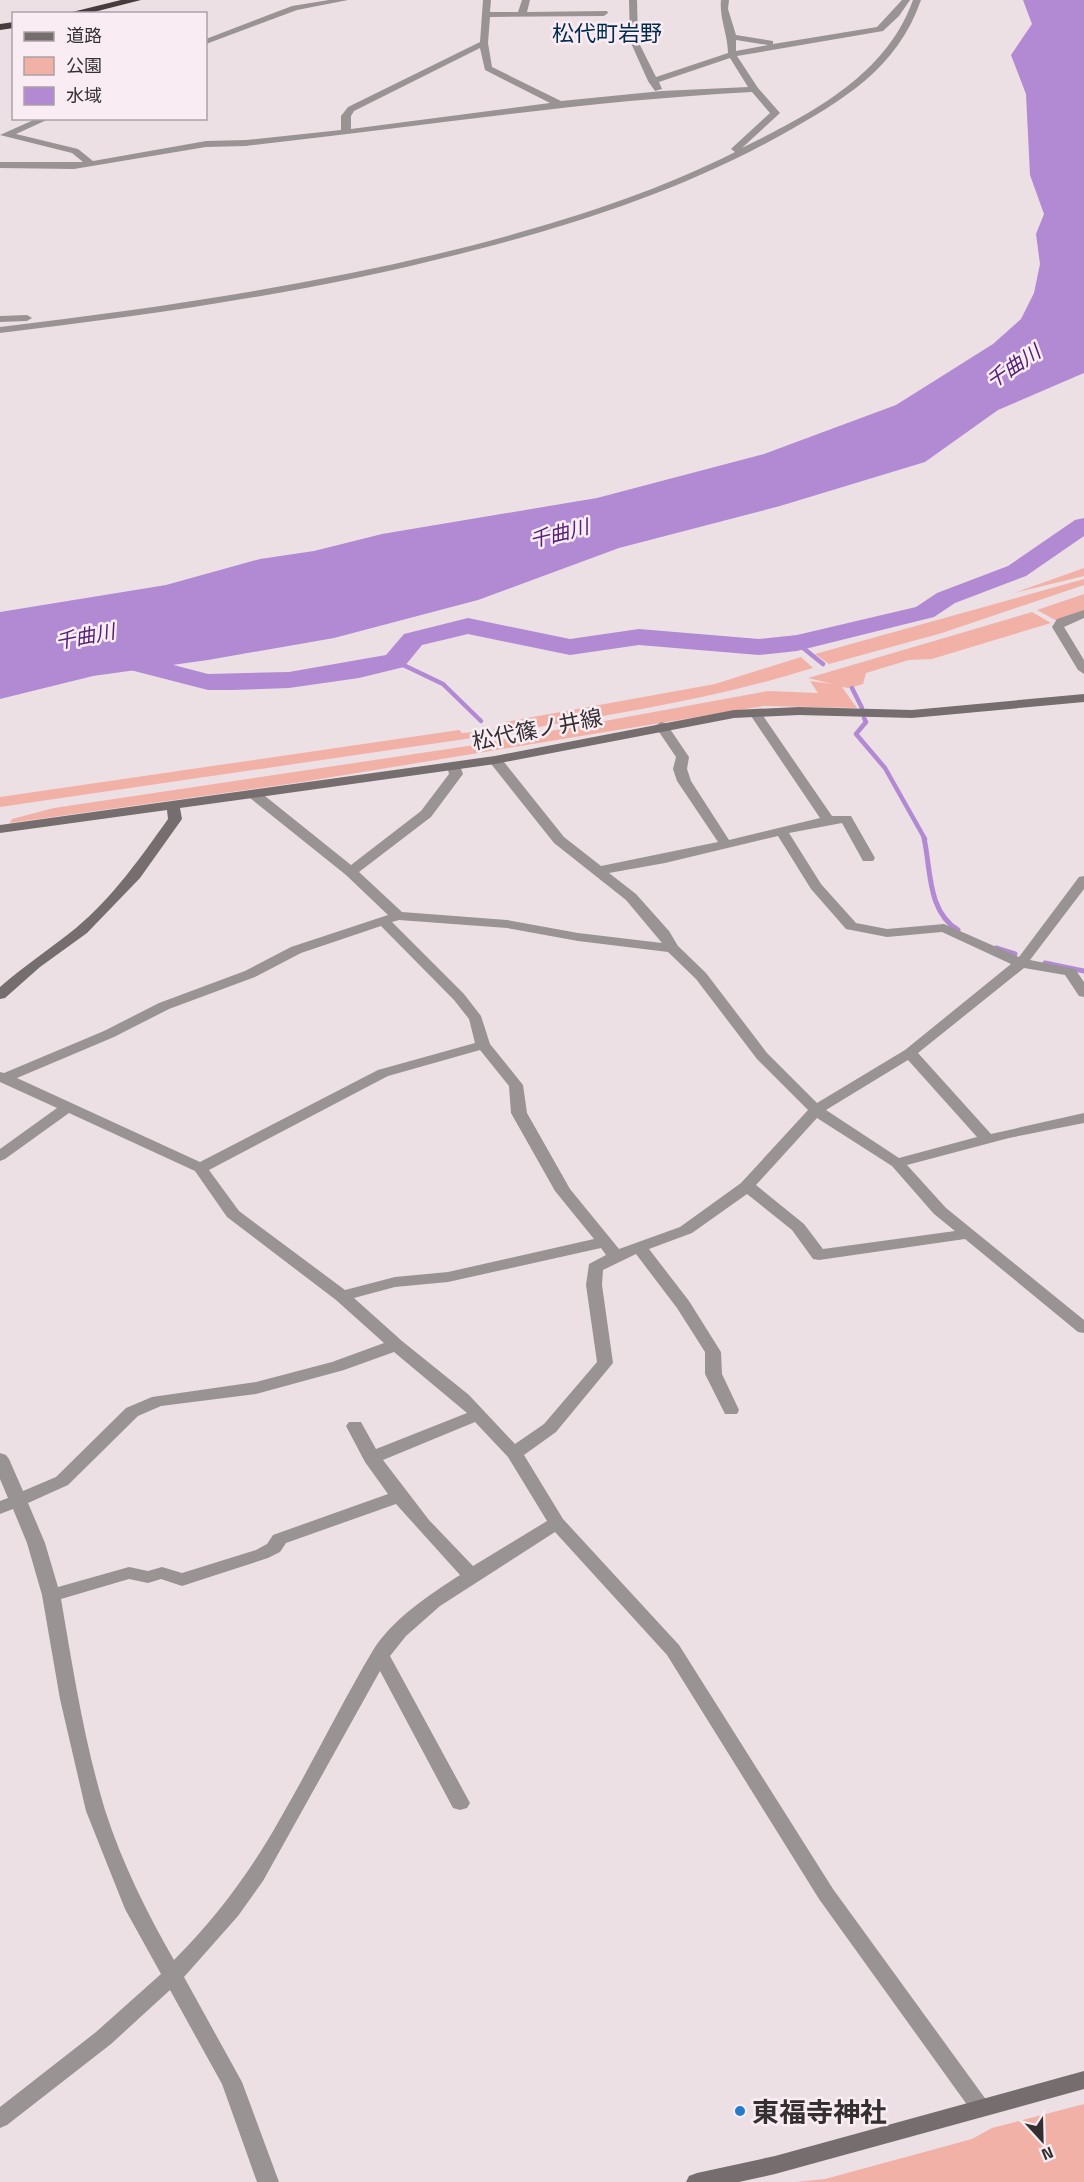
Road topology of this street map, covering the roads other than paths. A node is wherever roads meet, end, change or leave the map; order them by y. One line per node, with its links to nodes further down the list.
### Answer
1 (136, 0): 12 (highway)
2 (307, 0): 11 (street)
3 (344, 0): 11 (street)
4 (488, 0): 16 (street)
5 (526, 0): 13 (street)
6 (588, 0): 14 (street)
7 (633, 0): 22 (street)
8 (725, 0): 17 (street)
9 (906, 0): 20 (street)
10 (917, 0): 29 (street)
11 (295, 8): 18 (street)
12 (79, 12)
13 (522, 14): 14 (street); 16 (street)
14 (587, 14): 15 (street)
15 (604, 14)
16 (488, 15): 19 (street)
17 (732, 38): 20 (street); 21 (street)
18 (207, 42)
19 (484, 43): 25 (street); 27 (street)
20 (779, 46): 21 (street)
21 (732, 54): 22 (street); 23 (street)
22 (652, 81): 24 (street)
23 (754, 89): 24 (street); 29 (street)
24 (662, 94): 25 (street)
25 (560, 104): 27 (street)
26 (42, 120): 28 (street)
27 (346, 132): 30 (street)
28 (3, 136): 30 (street)
29 (724, 162): 32 (street)
30 (91, 164): 31 (street)
31 (0, 165)
32 (108, 317): 33 (street); 34 (street); 35 (street)
33 (0, 319)
34 (0, 330)
35 (0, 338)
36 (1084, 614): 37 (street)
37 (1084, 670)
38 (1084, 698): 39 (main road, 松代篠ノ井線)
39 (755, 713): 40 (main road, 松代篠ノ井線); 45 (street)
40 (661, 726): 41 (main road, 松代篠ノ井線); 48 (street)
41 (495, 760): 42 (main road, 松代篠ノ井線); 50 (street)
42 (454, 766): 43 (main road, 松代篠ノ井線); 51 (street)
43 (255, 795): 44 (main road, 松代篠ノ井線); 51 (street)
44 (172, 806): 46 (main road, 松代篠ノ井線); 58 (main road)
45 (828, 820): 47 (street); 49 (street)
46 (0, 829)
47 (781, 831): 48 (street); 56 (street)
48 (726, 845): 50 (street)
49 (868, 858)
50 (598, 871): 55 (street)
51 (351, 872): 53 (street)
52 (1084, 880): 56 (street)
53 (398, 916): 54 (street); 55 (street)
54 (384, 922): 59 (street); 61 (street)
55 (672, 948): 63 (street)
56 (1021, 963): 57 (street); 60 (street)
57 (1084, 993)
58 (0, 995)
59 (483, 1045): 68 (street); 71 (street)
60 (910, 1053): 63 (street); 65 (street)
61 (2, 1077): 62 (street)
62 (68, 1108): 66 (street); 68 (street)
63 (816, 1110): 67 (street); 69 (street)
64 (1084, 1118): 65 (street)
65 (987, 1139): 67 (street)
66 (0, 1156)
67 (897, 1163): 70 (street)
68 (200, 1168): 74 (street)
69 (747, 1186): 70 (street); 72 (street)
70 (968, 1234): 75 (street)
71 (605, 1242): 73 (street); 74 (street)
72 (640, 1248): 73 (street); 77 (street)
73 (616, 1256): 80 (street)
74 (342, 1296): 76 (street)
75 (1084, 1328)
76 (396, 1346): 78 (street); 84 (street)
77 (731, 1410)
78 (478, 1415): 80 (street); 81 (street)
79 (355, 1426): 81 (street)
80 (514, 1453): 86 (street)
81 (371, 1458): 83 (street)
82 (0, 1459): 84 (street)
83 (400, 1496): 87 (street); 88 (street)
84 (20, 1501): 85 (street); 88 (street)
85 (0, 1508)
86 (557, 1523): 87 (street); 93 (street)
87 (473, 1577): 89 (street)
88 (51, 1595): 91 (street)
89 (381, 1654): 90 (street); 91 (street)
90 (460, 1803)
91 (173, 1973): 94 (street); 95 (street)
92 (1084, 2080): 93 (main road)
93 (980, 2107): 96 (main road)
94 (0, 2119)
95 (268, 2182)
96 (697, 2182)

